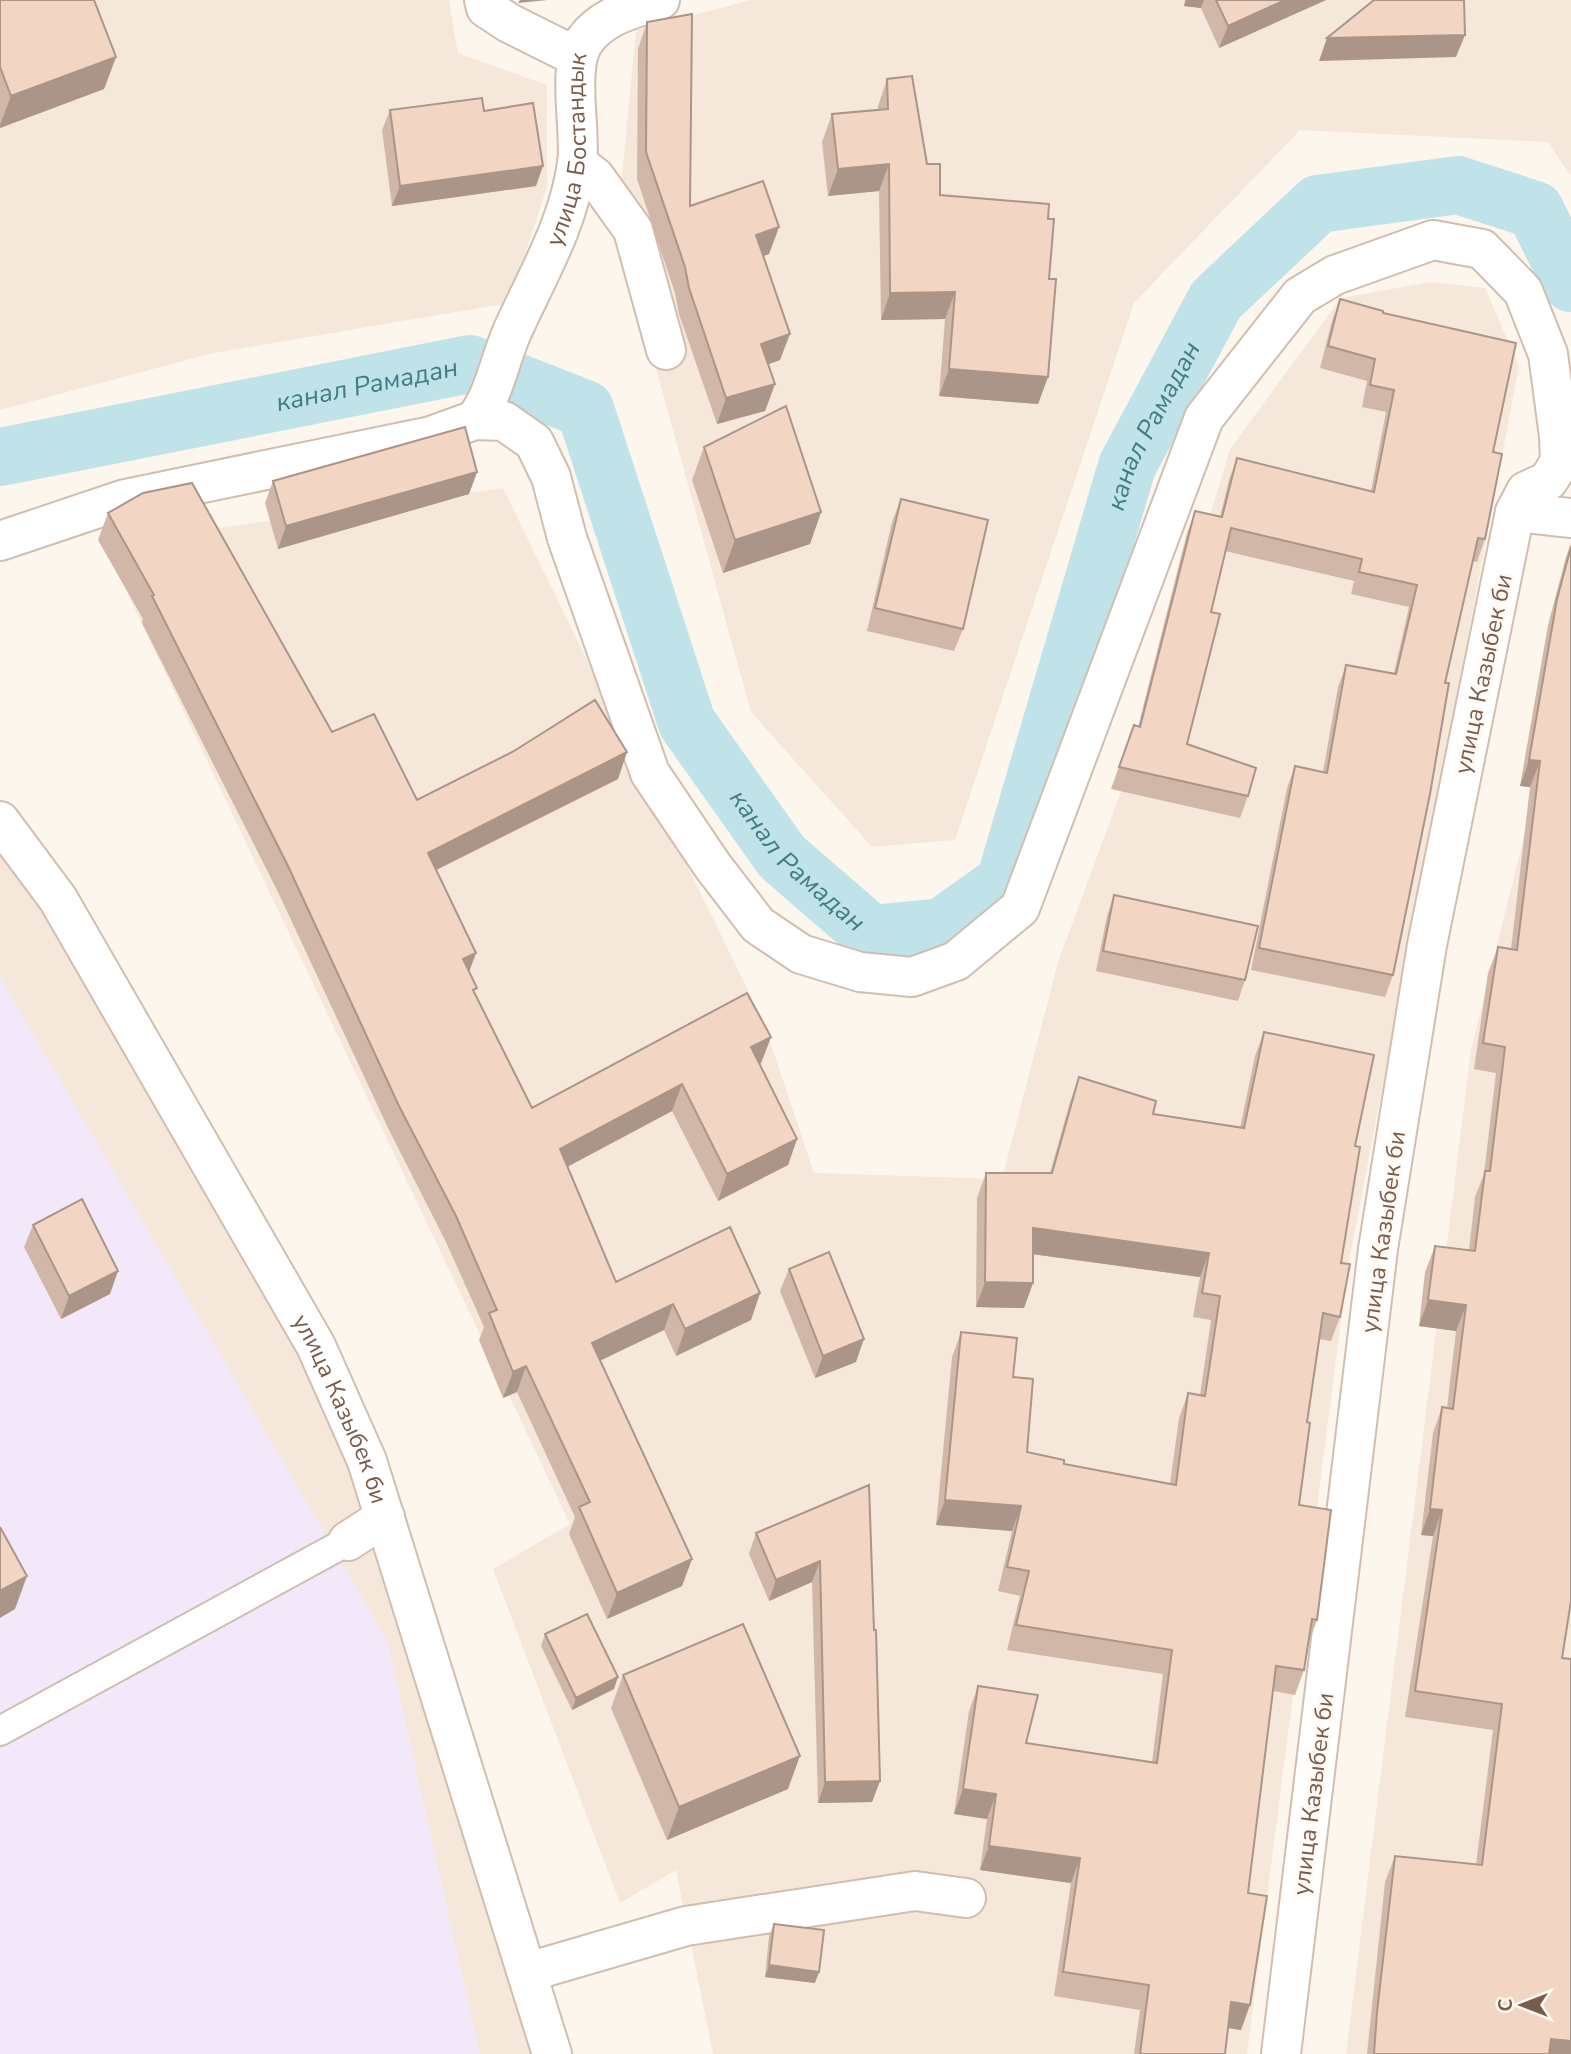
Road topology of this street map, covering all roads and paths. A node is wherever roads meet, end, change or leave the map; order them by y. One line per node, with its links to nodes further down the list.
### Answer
1 (484, 0): 3 (street)
2 (660, 0): 3 (street, улица Бостандык)
3 (577, 57): 4 (street, улица Бостандык)
4 (577, 163): 5 (street); 6 (street, улица Бостандык)
5 (666, 350)
6 (482, 410): 7 (street, улица Казыбек би); 9 (street)
7 (1516, 512): 8 (street); 17 (street, улица Казыбек би)
8 (1571, 518)
9 (0, 541)
10 (0, 821): 11 (street, улица Казыбек би)
11 (385, 1517): 12 (street); 15 (street, улица Казыбек би)
12 (348, 1541): 13 (lane)
13 (0, 1731)
14 (966, 1898): 15 (street)
15 (528, 1972): 16 (street, улица Казыбек би)
16 (552, 2054)
17 (1281, 2054)

